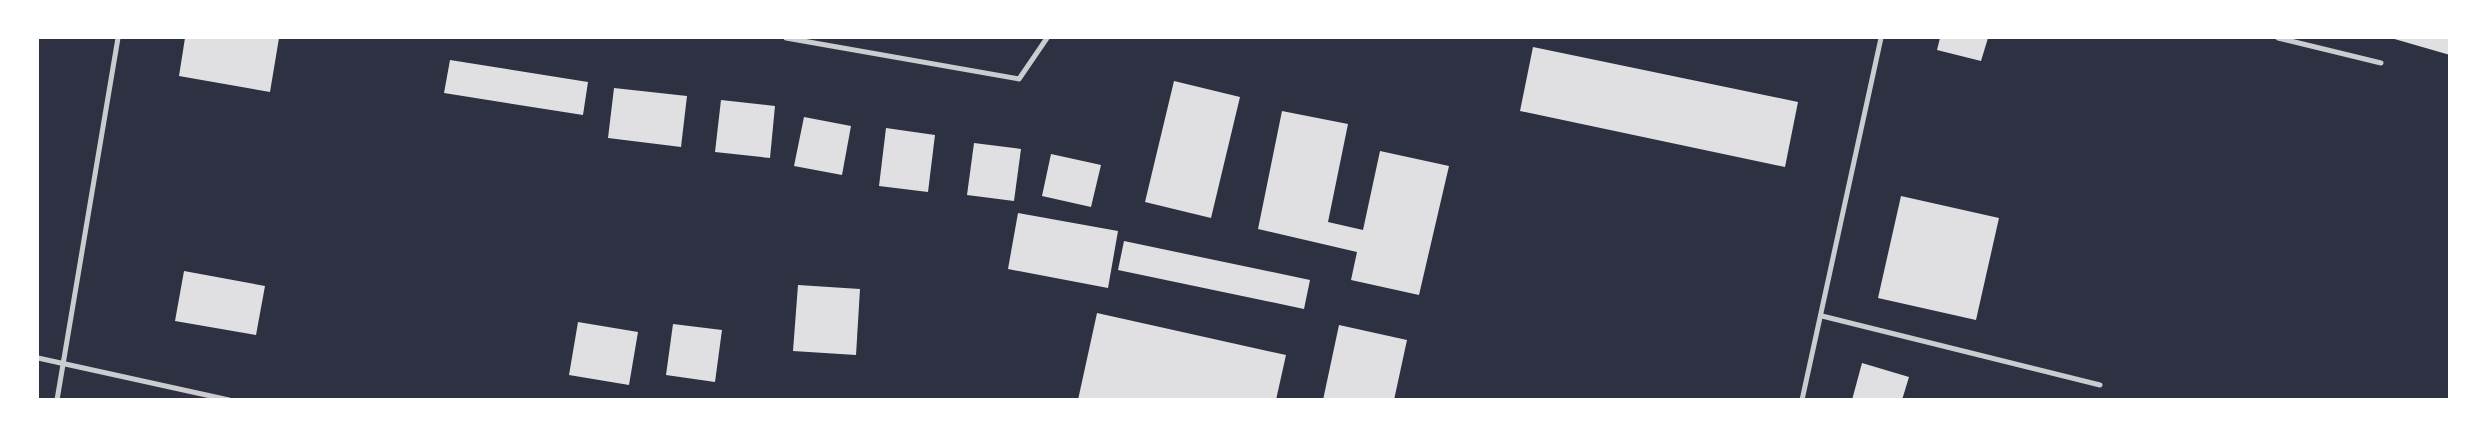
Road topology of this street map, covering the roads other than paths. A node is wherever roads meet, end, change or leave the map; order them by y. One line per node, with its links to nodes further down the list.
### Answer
1 (118, 38): 9 (street)
2 (786, 38): 3 (street)
3 (1046, 38)
4 (1881, 38): 7 (street)
5 (2278, 38): 6 (street)
6 (2382, 63)
7 (1822, 316): 10 (street); 13 (street)
8 (38, 358): 9 (street)
9 (63, 363): 11 (street); 12 (street)
10 (2100, 385)
11 (57, 400)
12 (229, 400)
13 (1802, 400)

